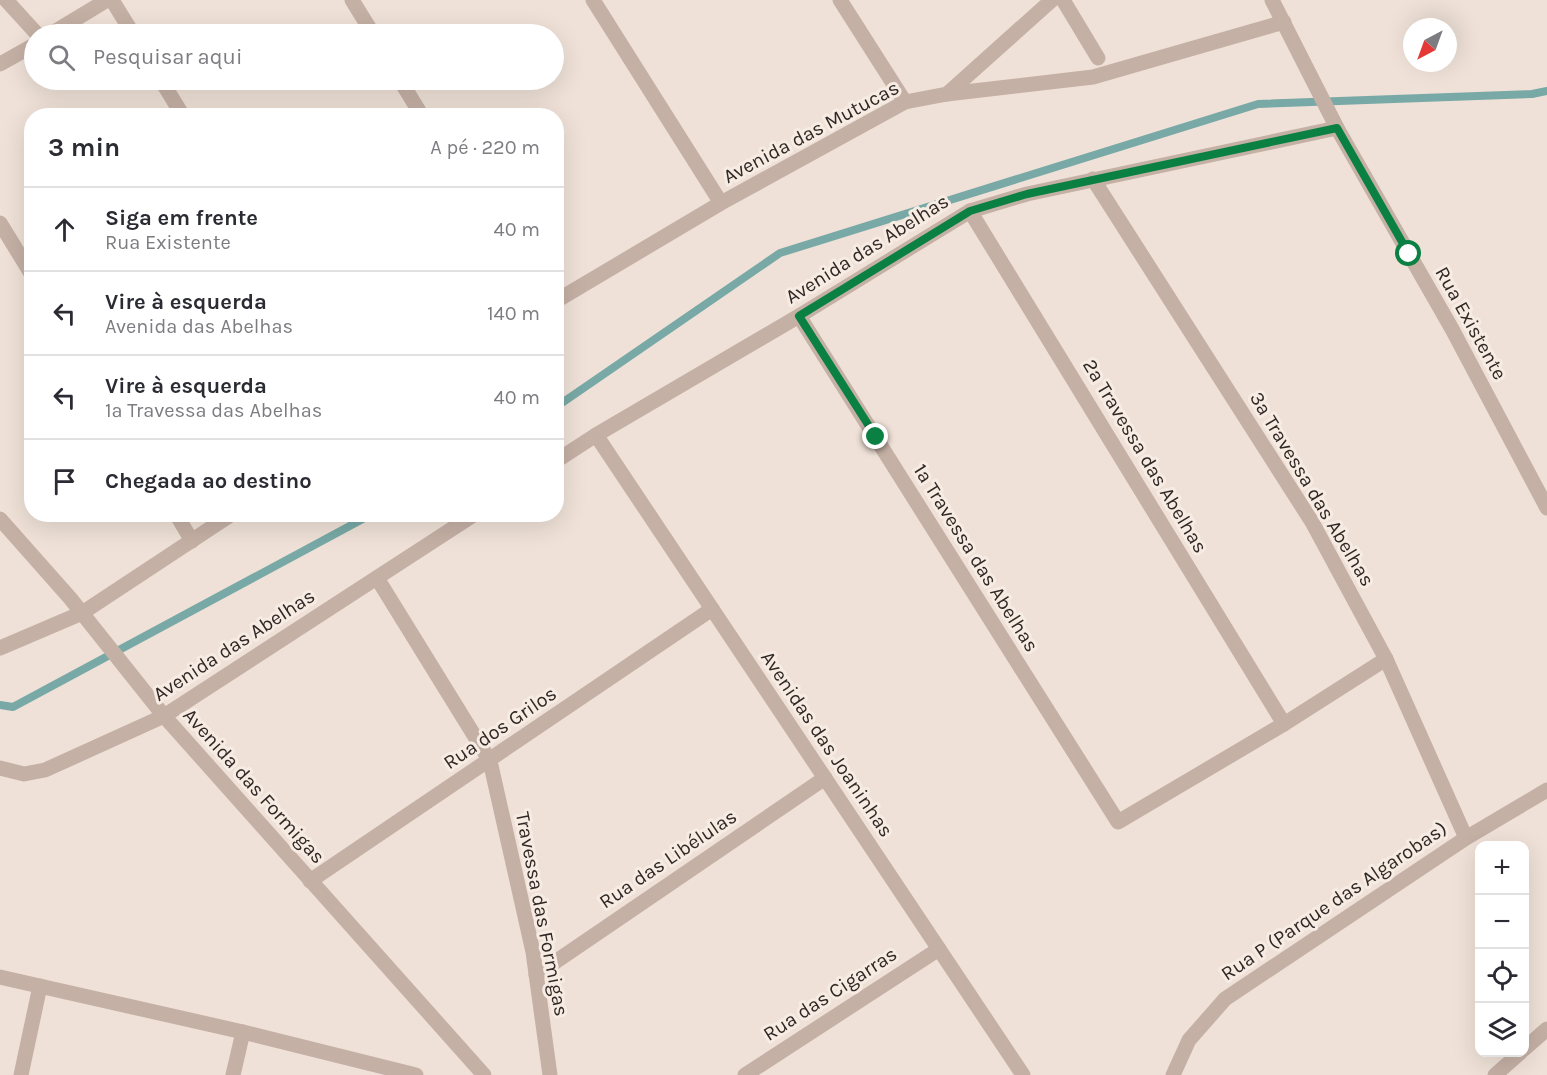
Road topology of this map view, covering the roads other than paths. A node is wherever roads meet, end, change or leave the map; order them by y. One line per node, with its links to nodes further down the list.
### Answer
1 (6, 0): 10 (street)
2 (110, 0): 11 (street); 12 (street)
3 (352, 0): 13 (street)
4 (593, 0): 25 (street)
5 (840, 0): 20 (street)
6 (1052, 0): 19 (street)
7 (1063, 0): 15 (street)
8 (1272, 0): 9 (street)
9 (1284, 22): 19 (street, Avenida das Mutucas); 23 (street, Rua Existente)
10 (29, 24)
11 (68, 24)
12 (126, 24)
13 (367, 24)
14 (24, 51): 16 (street)
15 (1098, 58)
16 (0, 64)
17 (166, 90): 21 (street)
18 (406, 90): 22 (street)
19 (946, 94): 20 (street, Avenida das Mutucas)
20 (905, 102): 25 (street, Avenida das Mutucas)
21 (178, 108)
22 (417, 108)
23 (1335, 124): 24 (street, Avenida das Abelhas); 33 (street, Rua Existente)
24 (1093, 179): 26 (street, Avenida das Abelhas); 43 (street, 3ª Travessa das Abelhas)
25 (721, 203): 29 (street, Avenida das Mutucas)
26 (970, 211): 30 (street, Avenida das Abelhas); 45 (street, 2ª Travessa das Abelhas)
27 (0, 223): 28 (street)
28 (24, 262)
29 (564, 296)
30 (799, 316): 31 (street, Avenida das Abelhas); 45 (street, 1ª Travessa das Abelhas)
31 (596, 435): 32 (street, Avenida das Abelhas); 40 (street, Avenidas das Joaninhas)
32 (564, 456)
33 (1547, 508)
34 (0, 519): 41 (street, Avenida das Formigas)
35 (181, 522): 38 (street)
36 (220, 522): 38 (street)
37 (462, 522): 39 (street, Avenida das Abelhas)
38 (192, 541): 41 (street)
39 (377, 578): 44 (street, Avenida das Abelhas); 46 (street, Travessa das Formigas)
40 (712, 609): 46 (street, Rua dos Grilos); 48 (street, Avenidas das Joaninhas)
41 (82, 613): 42 (street); 44 (street, Avenida das Formigas)
42 (0, 648)
43 (1386, 659): 45 (street); 50 (street, 3ª Travessa das Abelhas)
44 (164, 716): 47 (street, Avenida das Abelhas); 51 (street, Avenida das Formigas)
45 (1284, 724)
46 (490, 761): 51 (street, Rua dos Grilos); 53 (street, Travessa das Formigas)
47 (0, 768)
48 (825, 778): 52 (street, Avenidas das Joaninhas); 53 (street, Rua das Libélulas)
49 (1547, 790): 50 (street, Rua P (Parque das Algarobas))
50 (1466, 838): 67 (street, Rua P (Parque das Algarobas))
51 (310, 881): 63 (street, Avenida das Formigas)
52 (939, 949): 65 (street, Rua das Cigarras); 66 (street, Avenidas das Joaninhas)
53 (536, 975): 64 (street, Travessa das Formigas)
54 (0, 977): 55 (street)
55 (40, 986): 57 (street); 60 (street)
56 (1547, 1029): 58 (street)
57 (243, 1032): 61 (street); 62 (street)
58 (1529, 1045)
59 (1516, 1057): 68 (street)
60 (21, 1075)
61 (232, 1075)
62 (416, 1075)
63 (483, 1075)
64 (550, 1075)
65 (745, 1075)
66 (1023, 1075)
67 (1173, 1075)
68 (1495, 1075)

